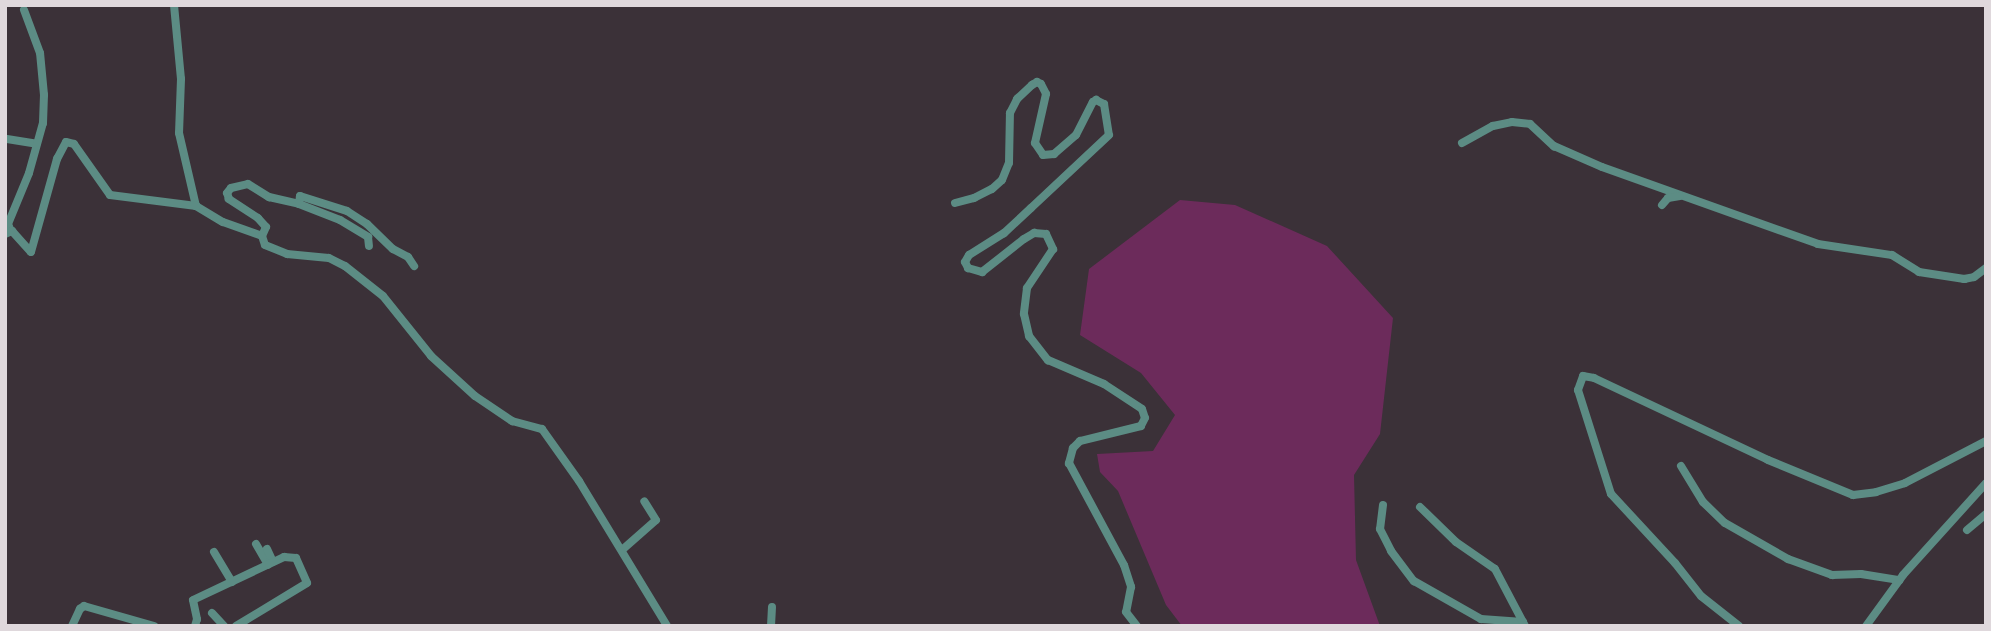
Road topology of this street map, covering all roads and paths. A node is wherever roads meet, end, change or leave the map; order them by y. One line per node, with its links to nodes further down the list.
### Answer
1 (174, 5): 10 (street)
2 (24, 10): 5 (street)
3 (7, 139): 5 (street)
4 (1462, 143): 6 (street)
5 (37, 144): 11 (street)
6 (1686, 196): 9 (street); 15 (street)
7 (955, 203): 41 (street)
8 (299, 204): 12 (street); 13 (street); 14 (street)
9 (1662, 205)
10 (196, 206): 11 (street); 12 (street)
11 (8, 232)
12 (261, 236): 26 (street)
13 (369, 246)
14 (414, 266)
15 (1986, 268)
16 (1986, 441): 42 (street)
17 (1681, 466): 29 (street)
18 (1986, 483): 29 (street)
19 (644, 501): 26 (street)
20 (1383, 505): 33 (street)
21 (1420, 507): 33 (street)
22 (1986, 514): 23 (street)
23 (1967, 530)
24 (256, 544): 28 (street)
25 (267, 549): 28 (street)
26 (622, 550): 39 (street)
27 (214, 552): 30 (street)
28 (271, 563): 30 (street); 38 (street)
29 (1900, 580): 43 (street)
30 (232, 582): 36 (street)
31 (772, 607): 40 (street)
32 (212, 613): 37 (street)
33 (1524, 624)
34 (72, 626): 35 (street)
35 (154, 626)
36 (195, 626)
37 (223, 626)
38 (236, 626)
39 (667, 626)
40 (771, 626)
41 (1137, 626)
42 (1739, 626)
43 (1866, 626)

